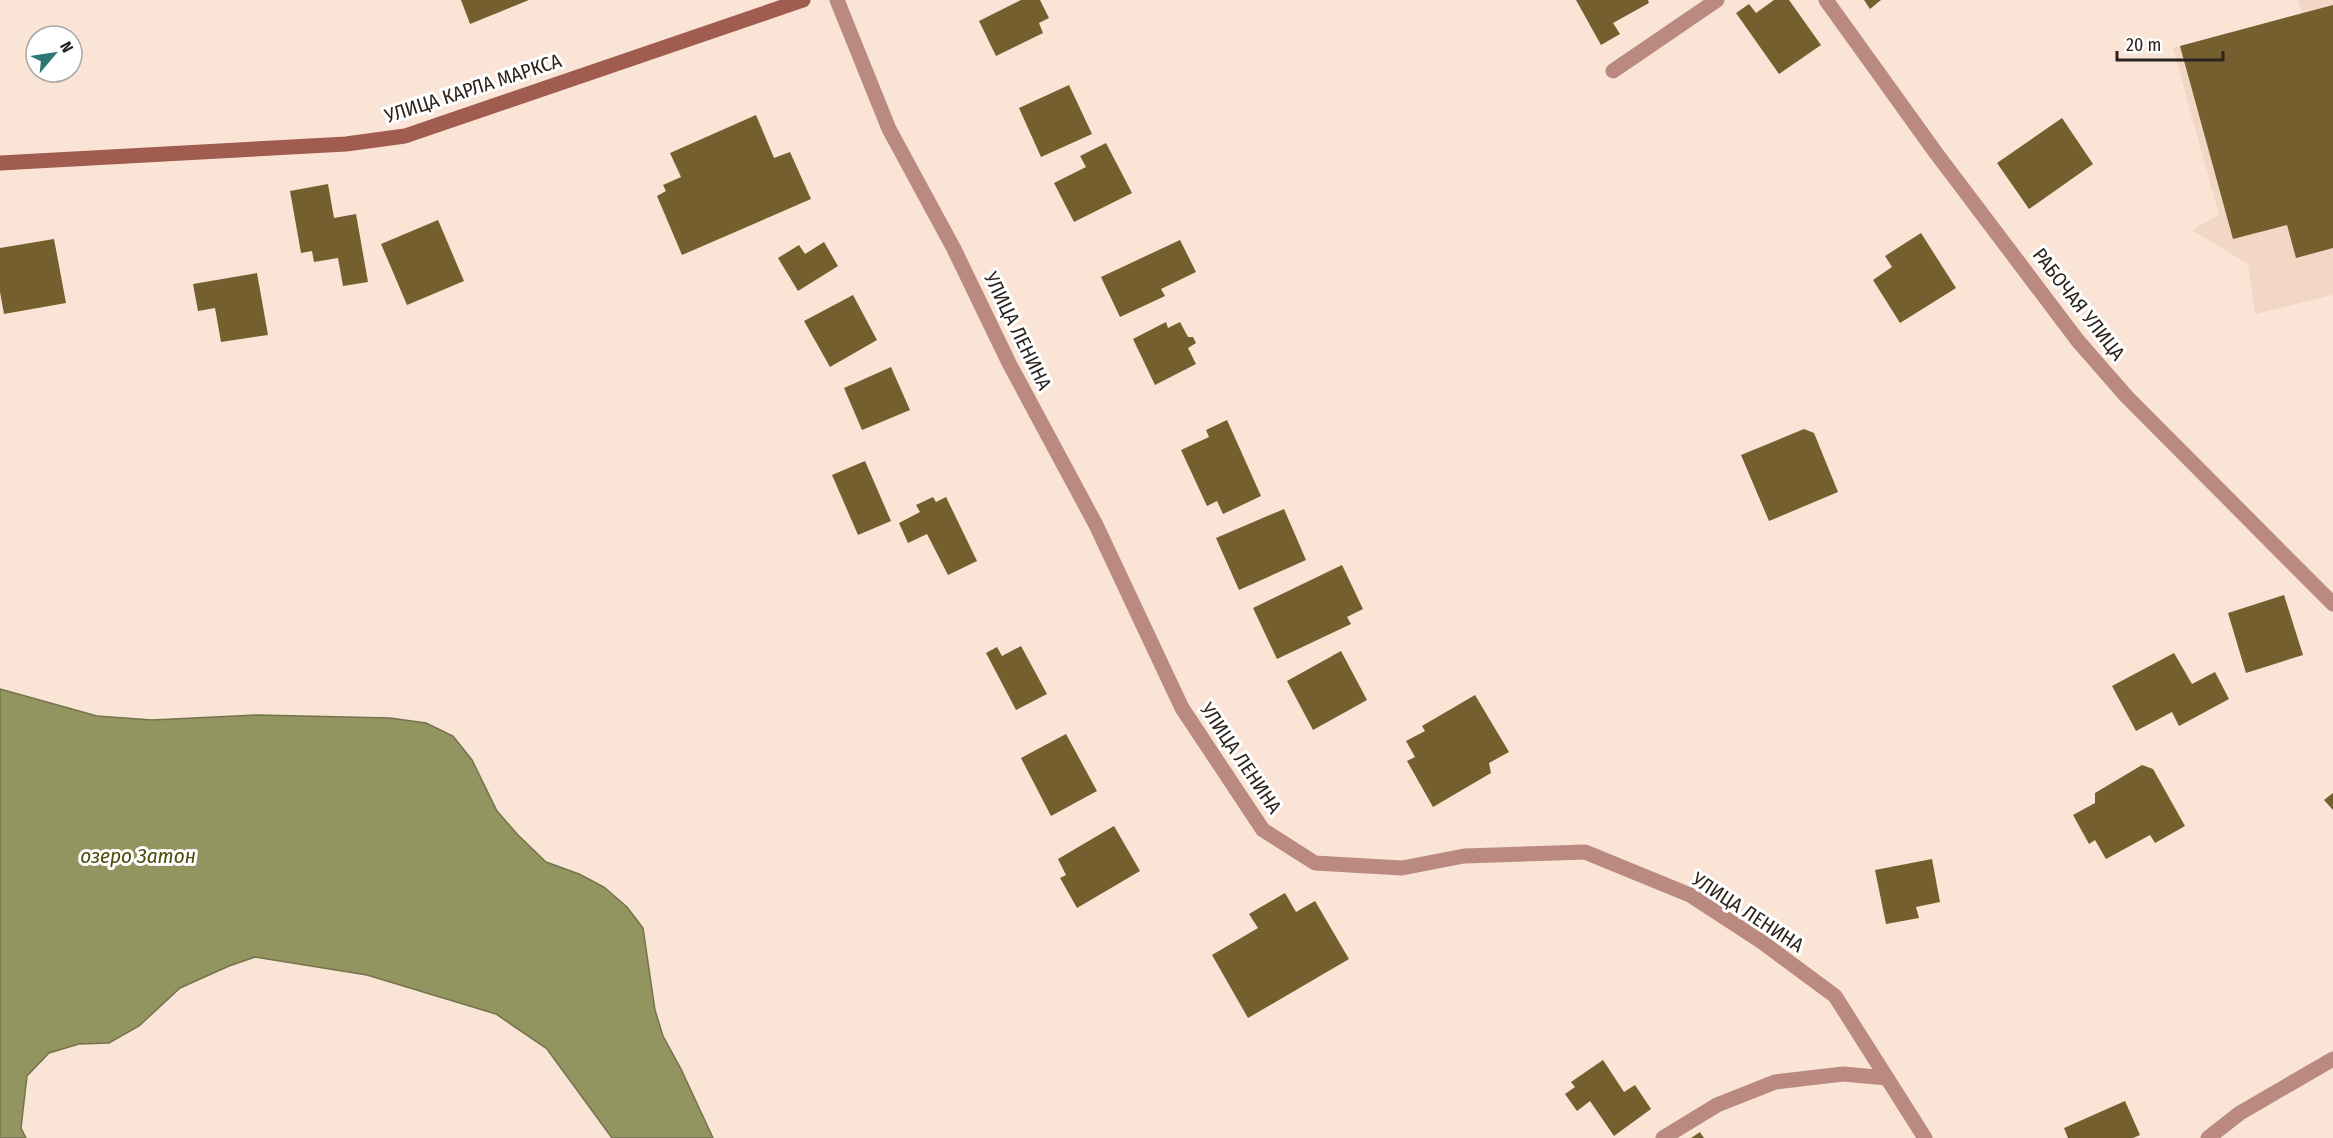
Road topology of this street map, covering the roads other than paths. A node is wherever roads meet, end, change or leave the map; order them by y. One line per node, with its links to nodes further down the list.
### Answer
1 (803, 0): 6 (main road, УЛИЦА КАРЛА МАРКСА)
2 (837, 0): 9 (street, УЛИЦА ЛЕНИНА)
3 (1717, 0): 5 (street)
4 (1826, 0): 7 (street, РАБОЧАЯ УЛИЦА)
5 (1613, 71)
6 (0, 163)
7 (2333, 604)
8 (2333, 1059): 12 (street)
9 (1887, 1078): 10 (street); 11 (street, УЛИЦА ЛЕНИНА)
10 (1663, 1138)
11 (1925, 1138)
12 (2208, 1138)

